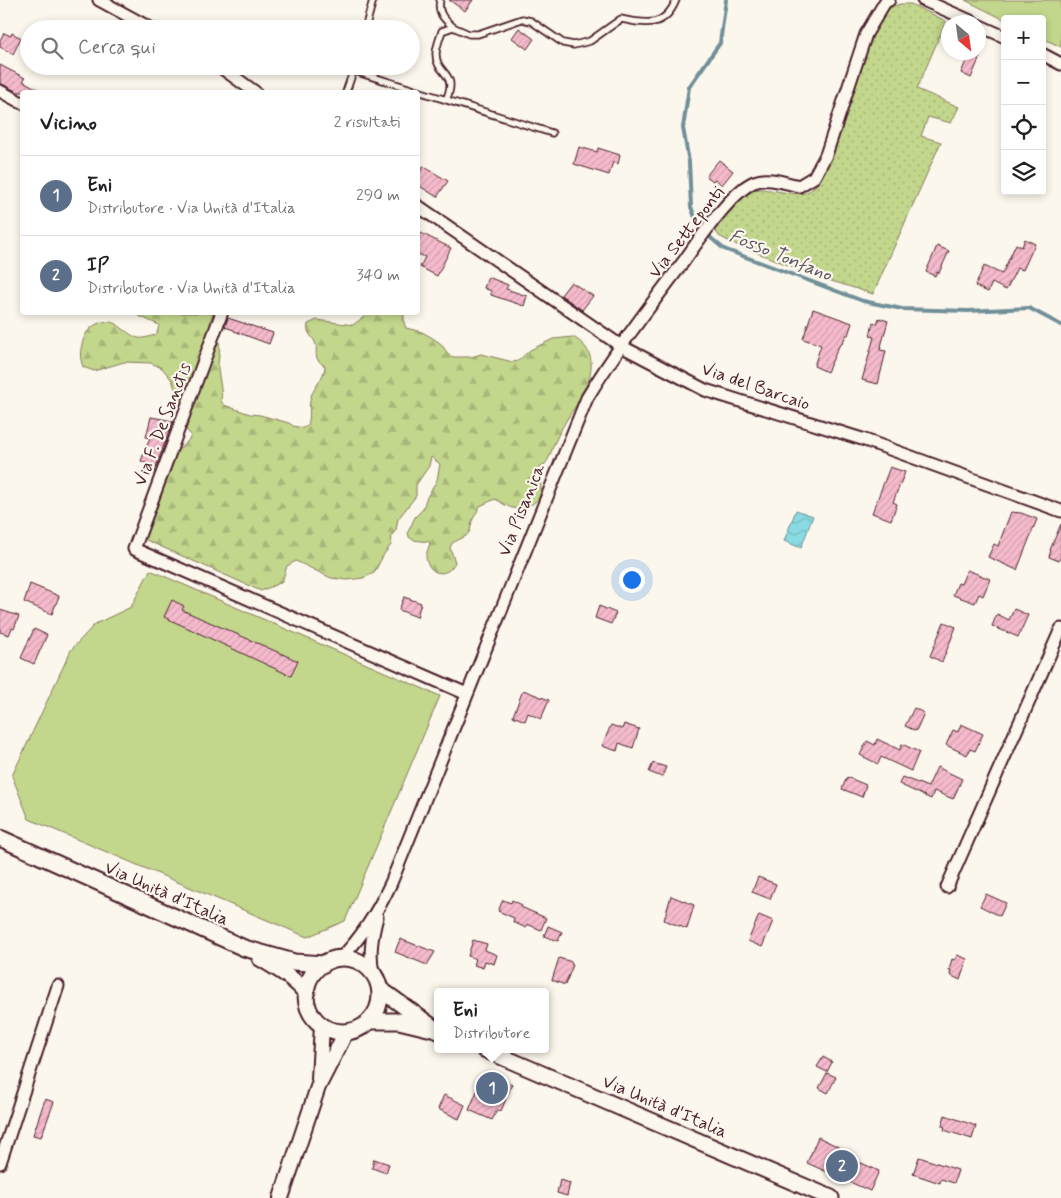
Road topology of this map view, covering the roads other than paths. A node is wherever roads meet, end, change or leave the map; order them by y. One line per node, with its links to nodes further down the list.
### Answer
1 (99, 0): 9 (street)
2 (373, 0): 10 (lane)
3 (440, 0): 8 (lane)
4 (676, 0): 11 (lane)
5 (889, 0): 30 (street, Via Setteponti)
6 (923, 0): 7 (street)
7 (957, 15)
8 (442, 17): 11 (lane); 13 (lane)
9 (136, 20)
10 (367, 20)
11 (453, 27): 13 (lane)
12 (986, 29): 14 (street)
13 (442, 31): 25 (lane)
14 (1001, 35)
15 (1046, 56): 16 (street)
16 (1061, 64)
17 (232, 75): 20 (street)
18 (353, 75): 21 (lane)
19 (373, 75): 22 (lane)
20 (253, 90)
21 (347, 90)
22 (417, 90)
23 (0, 91): 26 (street)
24 (420, 91): 25 (lane)
25 (446, 100): 27 (lane)
26 (20, 102)
27 (552, 133)
28 (420, 207): 30 (street, Via del Barcaio)
29 (221, 315): 33 (street, Via F. De Sanctis)
30 (621, 346): 31 (street, Via del Barcaio); 33 (street, Via Pisanica)
31 (1061, 511)
32 (1061, 629): 35 (street)
33 (467, 694): 36 (street, Via Pisanica)
34 (0, 838): 37 (main road, Via Unità d'Italia)
35 (947, 887)
36 (379, 910): 38 (street, Via Pisanica); 40 (street, Via Pisanica)
37 (244, 948): 39 (main road, Via Unità d'Italia); 43 (main road)
38 (341, 958): 39 (main road); 40 (main road)
39 (324, 964): 43 (main road)
40 (373, 973): 42 (main road)
41 (58, 986): 51 (street)
42 (380, 990): 44 (main road); 46 (main road)
43 (307, 994): 45 (main road)
44 (370, 1021): 47 (main road); 48 (main road)
45 (322, 1025): 48 (main road); 50 (street)
46 (434, 1028)
47 (434, 1029)
48 (346, 1032): 50 (street)
49 (493, 1053): 53 (main road, Via Unità d'Italia)
50 (318, 1087): 52 (street)
51 (0, 1163)
52 (281, 1198)
53 (831, 1198)

